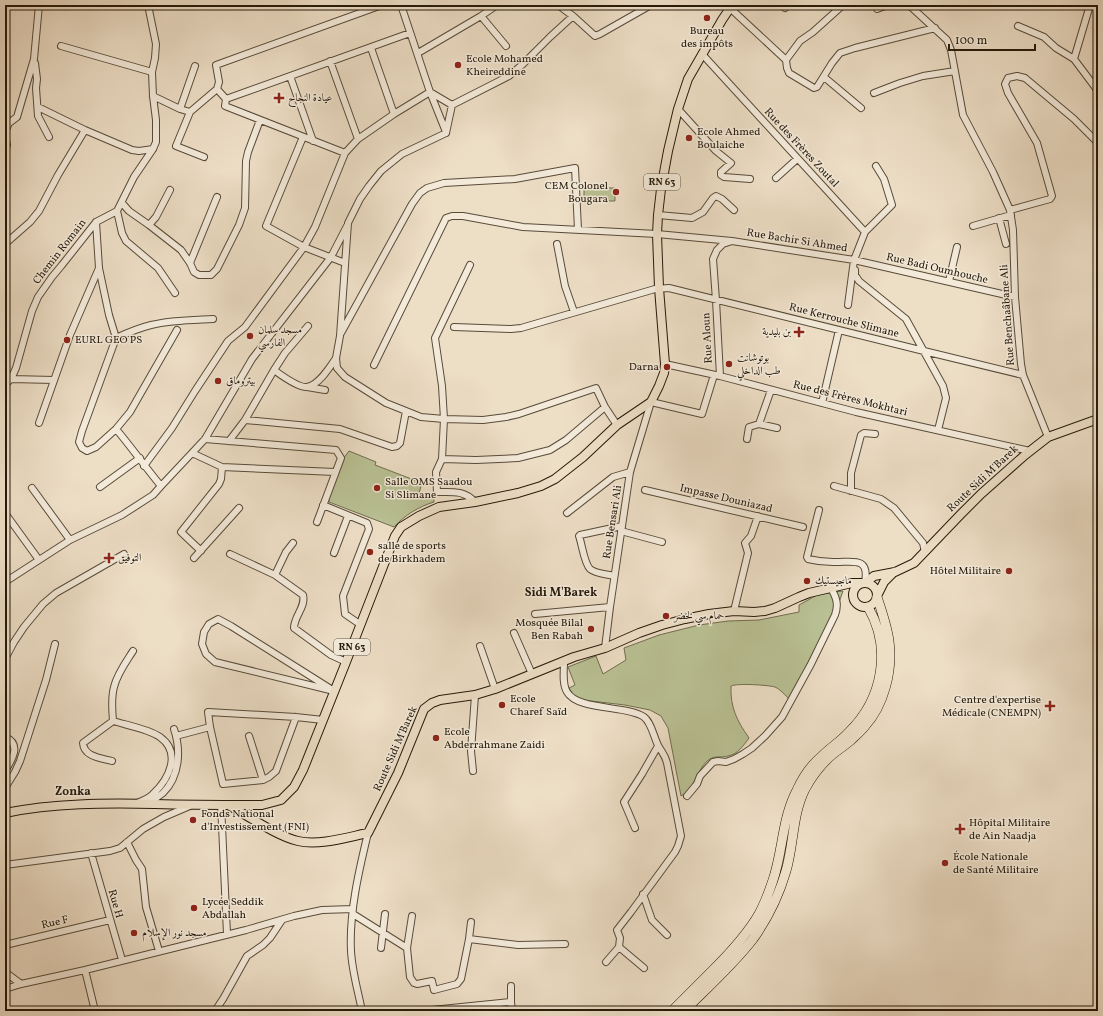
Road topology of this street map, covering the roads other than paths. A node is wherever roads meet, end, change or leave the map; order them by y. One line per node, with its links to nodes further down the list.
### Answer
1 (39, 5): 24 (street)
2 (148, 5): 30 (street)
3 (382, 5): 33 (street)
4 (400, 5): 18 (street)
5 (497, 5): 14 (street)
6 (558, 5): 15 (street)
7 (651, 5): 15 (street)
8 (843, 5): 26 (street)
9 (888, 5): 13 (street)
10 (909, 5): 17 (street, Rue Benchaâbane Ali)
11 (1090, 5): 25 (street)
12 (731, 6): 23 (main road, RN 63); 26 (street)
13 (876, 9)
14 (481, 16): 20 (street); 22 (street)
15 (572, 16): 39 (street)
16 (1018, 26): 25 (street)
17 (935, 28): 29 (street, Rue Benchaâbane Ali); 32 (street)
18 (410, 33): 21 (street); 22 (street)
19 (61, 46): 30 (street)
20 (506, 46)
21 (371, 48): 27 (street); 45 (street)
22 (418, 53): 35 (street)
23 (702, 54): 43 (main road, RN 63); 60 (street, Rue des Frères Zoutal)
24 (34, 59): 40 (street); 48 (street)
25 (1074, 59): 34 (street)
26 (786, 60): 32 (street)
27 (330, 61): 31 (street); 53 (street)
28 (195, 66): 42 (street)
29 (955, 71): 36 (street); 69 (street, Rue Benchaâbane Ali)
30 (152, 72): 37 (street)
31 (290, 76): 38 (street); 54 (street)
32 (824, 77): 41 (street)
33 (217, 89): 38 (street); 44 (street)
34 (1098, 90)
35 (430, 92): 39 (street); 45 (street); 49 (street)
36 (874, 93)
37 (153, 96): 42 (street); 56 (street)
38 (226, 99): 46 (street)
39 (452, 105): 49 (street)
40 (38, 107): 47 (street); 51 (street)
41 (861, 108)
42 (180, 109): 44 (street)
43 (678, 109): 62 (street); 70 (main road, RN 63)
44 (190, 112): 59 (street)
45 (394, 114): 53 (street)
46 (260, 120): 52 (street); 87 (street)
47 (85, 130): 56 (street); 80 (street)
48 (5, 132)
49 (446, 132): 73 (street)
50 (5, 135): 57 (street)
51 (49, 137)
52 (303, 137): 54 (street); 83 (street)
53 (358, 140): 58 (street)
54 (313, 141): 58 (street)
55 (1098, 143): 69 (street)
56 (153, 149): 66 (street)
57 (5, 151)
58 (345, 153): 83 (street)
59 (204, 157)
60 (797, 159): 63 (street); 77 (street, Rue des Frères Zoutal)
61 (876, 166): 77 (street)
62 (750, 178)
63 (776, 178)
64 (170, 190): 74 (street)
65 (218, 197): 87 (street)
66 (122, 203): 68 (street); 74 (street)
67 (734, 210): 70 (street)
68 (117, 211): 72 (street, Chemin Romain); 93 (street)
69 (1011, 212): 71 (street); 94 (street, Rue Benchaâbane Ali)
70 (658, 215): 78 (main road, RN 63)
71 (999, 218): 75 (street); 82 (street)
72 (96, 222): 90 (street); 112 (street, Chemin Romain)
73 (348, 223): 85 (street); 88 (street)
74 (149, 225): 87 (street)
75 (973, 226)
76 (578, 229): 78 (street); 103 (street); 108 (street)
77 (865, 232): 86 (street)
78 (657, 234): 79 (street); 92 (main road, RN 63)
79 (732, 241): 86 (street, Rue Bachir Si Ahmed); 95 (street, Rue Bachir Si Ahmed)
80 (5, 244)
81 (557, 244): 97 (street)
82 (1006, 244)
83 (304, 247): 85 (street); 140 (street)
84 (958, 247): 91 (street)
85 (330, 257): 88 (street); 133 (street)
86 (854, 260): 91 (street, Rue Badi Oumhouche); 96 (street); 105 (street)
87 (190, 263)
88 (345, 263): 103 (street)
89 (470, 264): 122 (street)
90 (99, 268): 104 (street); 113 (street)
91 (949, 282): 94 (street, Rue Badi Oumhouche)
92 (659, 288): 95 (street, Rue Kerrouche Slimane); 97 (street); 107 (main road, RN 63)
93 (175, 293)
94 (1015, 297): 110 (street, Rue Benchaâbane Ali)
95 (716, 300): 102 (street, Rue Kerrouche Slimane); 111 (street, Rue Aloun)
96 (848, 305)
97 (574, 312): 100 (street)
98 (213, 319): 104 (street)
99 (308, 326): 109 (street)
100 (454, 327)
101 (177, 330): 129 (street)
102 (839, 330): 105 (street, Rue Kerrouche Slimane); 119 (street)
103 (340, 336): 106 (street)
104 (116, 338): 129 (street)
105 (924, 351): 110 (street, Rue Kerrouche Slimane); 130 (street)
106 (336, 358): 115 (street); 121 (street)
107 (665, 364): 111 (street, Rue des Frères Mokhtari); 118 (main road, RN 63)
108 (374, 365)
109 (274, 370): 115 (street); 124 (street)
110 (1023, 374): 132 (street, Rue Benchaâbane Ali)
111 (717, 375): 117 (street, Rue des Frères Mokhtari); 118 (street)
112 (11, 379): 113 (street); 114 (street, Chemin Romain)
113 (54, 380): 125 (street)
114 (5, 385)
115 (307, 387): 116 (street)
116 (324, 390)
117 (771, 390): 119 (street, Rue des Frères Mokhtari); 126 (street)
118 (651, 402): 127 (main road, RN 63); 143 (street, Rue Bensari Ali)
119 (822, 403): 130 (street, Rue des Frères Mokhtari)
120 (605, 407): 122 (street); 127 (street); 139 (street)
121 (406, 411): 122 (street); 124 (street)
122 (444, 419): 139 (street)
123 (1098, 419): 132 (main road, Route Sidi M'Barek)
124 (245, 420): 135 (street)
125 (39, 423)
126 (759, 424): 128 (street); 134 (street)
127 (617, 425): 150 (main road, RN 63)
128 (777, 428)
129 (116, 429): 138 (street)
130 (938, 430): 136 (street, Rue des Frères Mokhtari)
131 (875, 434): 149 (street)
132 (1048, 437): 136 (main road, Route Sidi M'Barek)
133 (204, 439): 135 (street); 137 (street)
134 (747, 439)
135 (229, 441): 142 (street)
136 (1030, 451): 165 (main road, Route Sidi M'Barek)
137 (192, 454): 141 (street); 144 (street)
138 (140, 458): 140 (street); 146 (street)
139 (442, 459): 150 (street)
140 (144, 466): 144 (street)
141 (222, 467): 142 (street); 164 (street)
142 (335, 472): 151 (street)
143 (630, 472): 155 (street); 160 (street, Rue Bensari Ali)
144 (161, 486): 161 (street)
145 (834, 486): 149 (street)
146 (100, 487)
147 (32, 488): 161 (street)
148 (645, 490): 157 (street, Impasse Douniazad)
149 (851, 491): 165 (street)
150 (475, 502): 183 (main road, RN 63)
151 (323, 506): 156 (street); 158 (street)
152 (239, 508): 164 (street)
153 (819, 510): 175 (street)
154 (5, 513): 170 (street)
155 (567, 513)
156 (348, 516): 166 (street); 183 (street)
157 (758, 516): 159 (street, Impasse Douniazad); 181 (street)
158 (317, 522)
159 (803, 527)
160 (622, 528): 162 (street); 173 (street, Rue Bensari Ali); 173 (street)
161 (70, 540): 170 (street)
162 (662, 542)
163 (293, 543): 172 (street)
164 (201, 551): 169 (street)
165 (925, 552): 171 (main road, Route Sidi M'Barek)
166 (334, 553)
167 (124, 554): 189 (street)
168 (230, 554): 172 (street)
169 (194, 558)
170 (39, 560): 174 (street)
171 (895, 572): 175 (main road, Route Sidi M'Barek); 177 (main road, Route Sidi M'Barek)
172 (275, 575): 190 (street)
173 (614, 576): 179 (street, Rue Bensari Ali)
174 (5, 582)
175 (864, 583): 176 (main road, Route Sidi M'Barek); 177 (main road); 178 (main road)
176 (835, 587): 178 (main road); 181 (main road, Route Sidi M'Barek); 210 (street)
177 (877, 596): 180 (main road); 253 (highway)
178 (853, 598): 180 (main road)
179 (610, 607): 182 (street); 187 (street, Rue Bensari Ali)
180 (868, 607): 252 (highway)
181 (734, 611): 187 (main road, Route Sidi M'Barek)
182 (535, 614)
183 (361, 625): 190 (main road, RN 63)
184 (514, 633): 192 (street)
185 (55, 644): 209 (street)
186 (480, 646): 193 (street)
187 (605, 648): 191 (main road, Route Sidi M'Barek)
188 (133, 651): 198 (street)
189 (5, 659)
190 (346, 662): 194 (main road, RN 63)
191 (564, 662): 192 (main road, Route Sidi M'Barek); 204 (street)
192 (532, 674): 193 (main road, Route Sidi M'Barek)
193 (495, 689): 195 (main road, Route Sidi M'Barek)
194 (334, 692): 194 (street); 197 (main road, RN 63)
195 (475, 695): 207 (street); 217 (main road, Route Sidi M'Barek)
196 (296, 717): 197 (street); 199 (street); 208 (street)
197 (323, 720): 214 (main road, RN 63)
198 (113, 721): 205 (street); 211 (street)
199 (210, 727): 201 (street); 208 (street)
200 (174, 728): 201 (street)
201 (176, 736): 212 (street)
202 (249, 736): 208 (street)
203 (5, 737): 206 (street)
204 (658, 746): 216 (street); 221 (street)
205 (112, 761)
206 (5, 771)
207 (473, 771)
208 (262, 780)
209 (5, 788)
210 (687, 796)
211 (136, 804): 212 (main road, RN 63); 215 (main road, RN 63)
212 (148, 804): 213 (main road, RN 63)
213 (194, 804): 214 (main road, RN 63); 218 (street)
214 (225, 805): 217 (main road); 229 (street)
215 (5, 813)
216 (635, 828)
217 (368, 833): 222 (street, Route Sidi M'Barek)
218 (127, 842): 219 (street); 237 (street)
219 (91, 853): 220 (street); 225 (street, Rue H)
220 (5, 865)
221 (643, 894): 230 (street); 234 (street)
222 (353, 912): 226 (street); 228 (street); 249 (street, Route Sidi M'Barek)
223 (385, 914): 228 (street)
224 (412, 916): 236 (street)
225 (110, 920): 233 (street, Rue F); 238 (street, Rue H)
226 (282, 920): 229 (street); 248 (street)
227 (471, 922): 231 (street)
228 (383, 932): 235 (street); 236 (street)
229 (227, 934): 237 (street)
230 (667, 935)
231 (469, 939): 232 (street); 236 (street)
232 (565, 944)
233 (5, 945)
234 (619, 947): 239 (street); 240 (street)
235 (381, 948)
236 (407, 948)
237 (159, 951): 238 (street)
238 (122, 960): 241 (street)
239 (606, 962)
240 (644, 968)
241 (85, 970): 243 (street); 247 (street)
242 (5, 972): 243 (street)
243 (21, 984): 245 (street)
244 (511, 986): 246 (street)
245 (5, 989)
246 (511, 1002): 250 (street); 251 (street)
247 (95, 1011)
248 (215, 1011)
249 (362, 1011)
250 (425, 1011)
251 (512, 1011)
252 (672, 1011)
253 (684, 1011)

